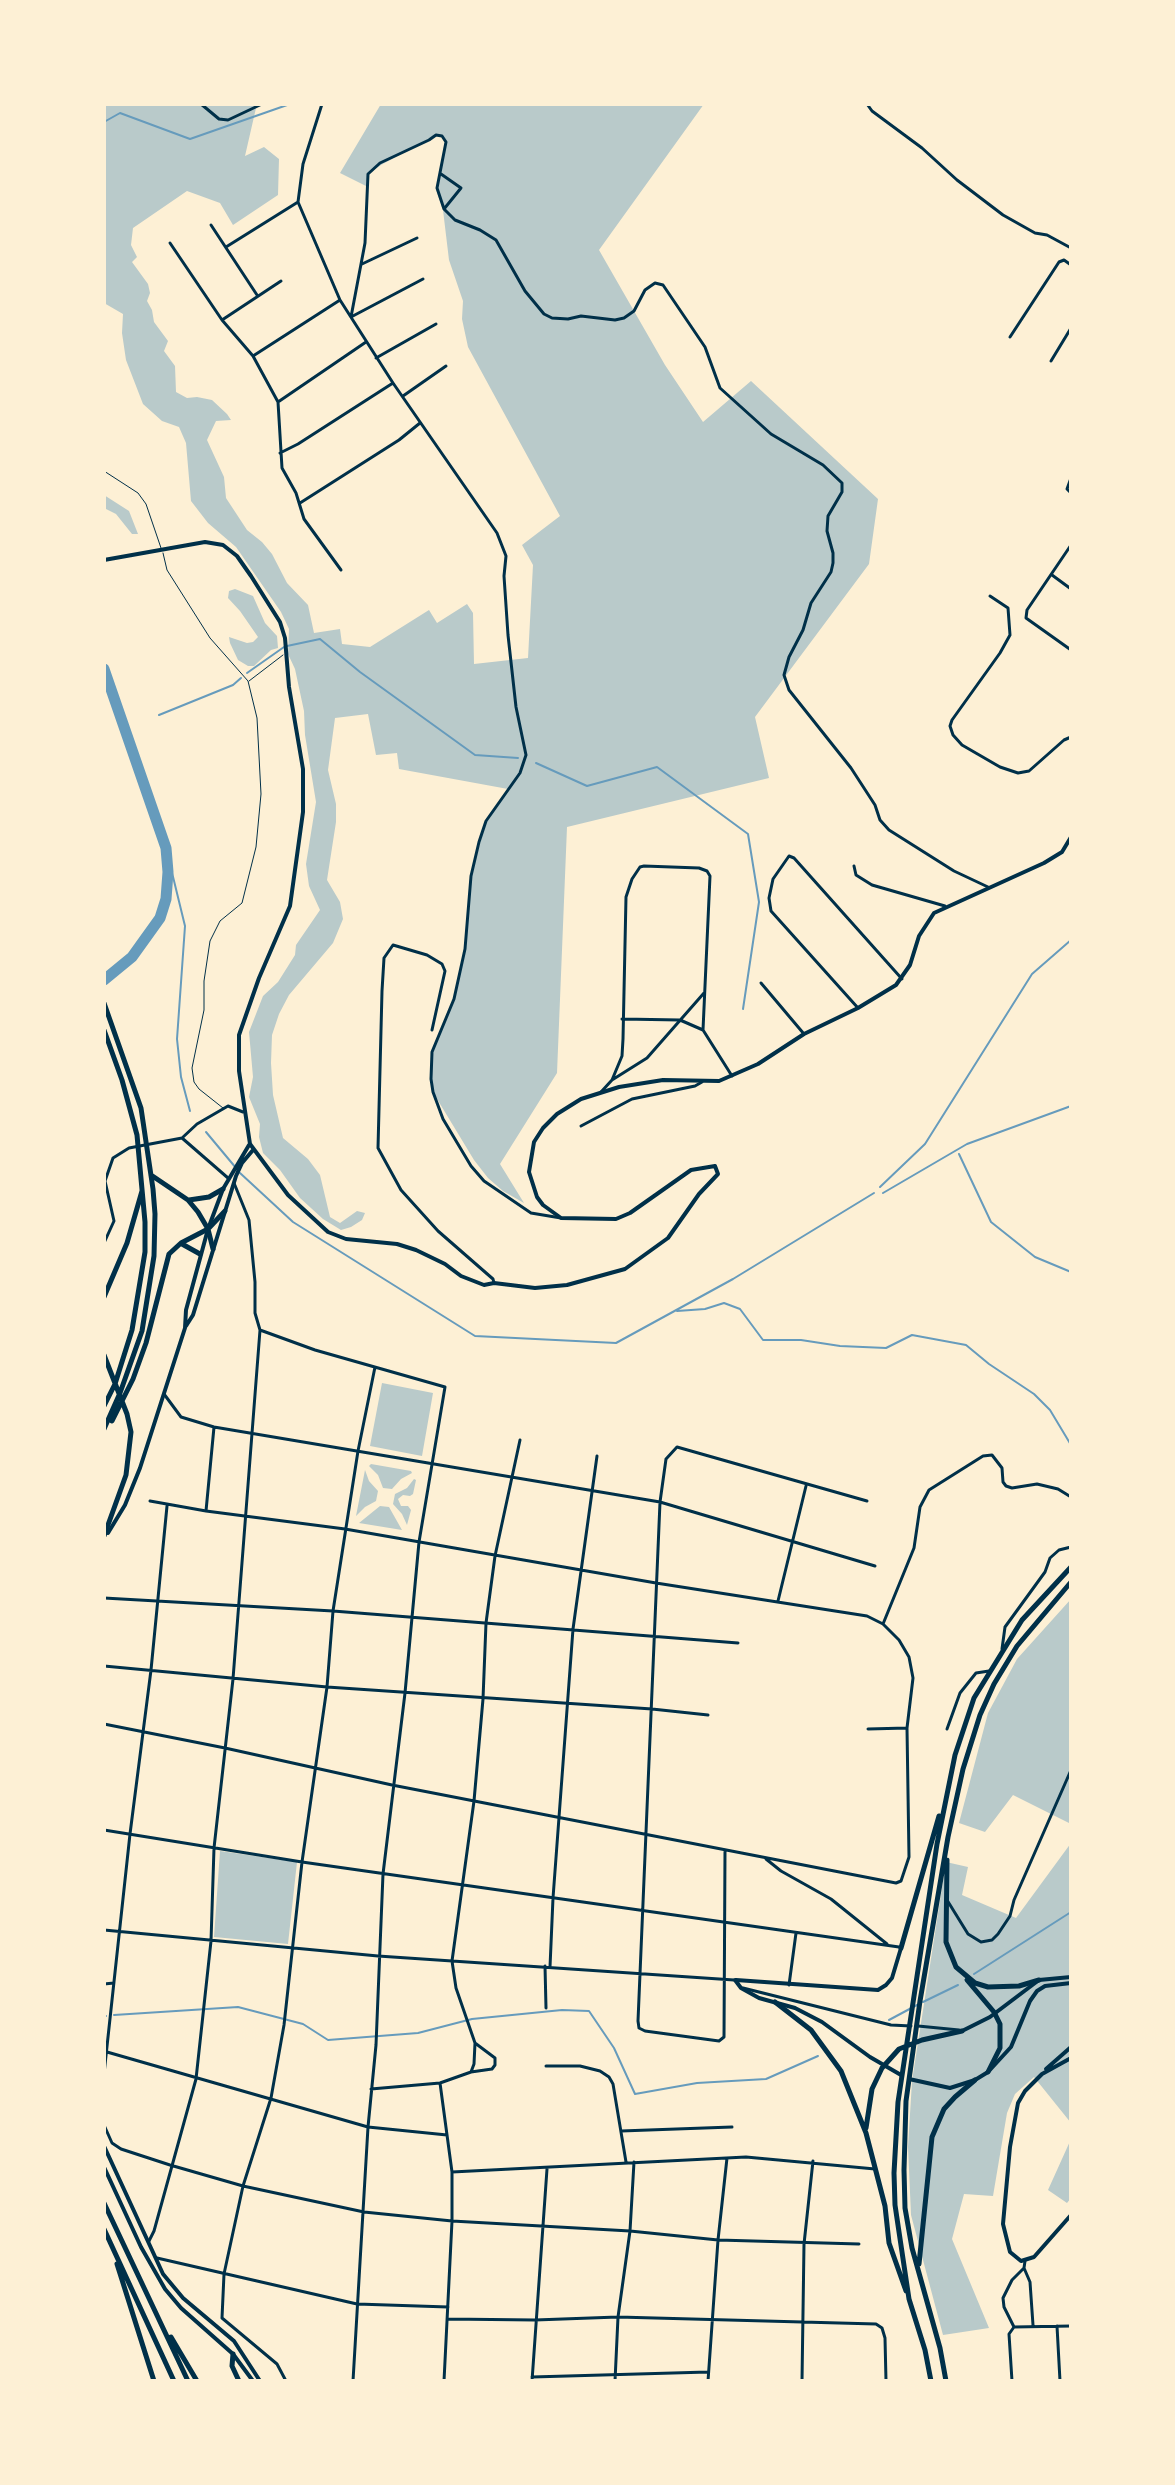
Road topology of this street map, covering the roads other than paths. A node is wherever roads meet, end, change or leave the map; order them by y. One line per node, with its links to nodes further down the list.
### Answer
1 (201, 104): 2 (street)
2 (262, 104)
3 (322, 104): 6 (street)
4 (867, 104): 12 (street)
5 (439, 173): 7 (street); 7 (street); 13 (street)
6 (298, 202): 11 (street); 18 (street)
7 (444, 209): 50 (street)
8 (211, 225): 11 (street)
9 (417, 238): 13 (street)
10 (170, 243): 20 (street)
11 (226, 247): 17 (street)
12 (1071, 248)
13 (362, 264): 19 (street)
14 (1071, 265): 23 (street)
15 (423, 279): 19 (street)
16 (281, 281): 17 (street)
17 (257, 295): 20 (street)
18 (340, 300): 19 (street); 25 (street)
19 (351, 317): 24 (street)
20 (222, 320): 25 (street)
21 (436, 324): 26 (street)
22 (1071, 328): 27 (street)
23 (1010, 337)
24 (366, 342): 26 (street); 31 (street)
25 (253, 356): 31 (street)
26 (376, 358): 29 (street)
27 (1051, 361)
28 (446, 366): 30 (street)
29 (393, 383): 30 (street); 33 (street)
30 (403, 396): 32 (street)
31 (278, 402): 33 (street)
32 (420, 423): 37 (street); 81 (street)
33 (280, 453): 37 (street)
34 (104, 471): 46 (lane)
35 (1071, 478): 36 (street)
36 (1071, 493)
37 (299, 504): 40 (street)
38 (1071, 545): 41 (street)
39 (104, 560): 45 (street)
40 (341, 570)
41 (1052, 575): 42 (street); 44 (street)
42 (1071, 589)
43 (990, 596): 47 (street)
44 (1071, 650)
45 (285, 653): 46 (lane); 68 (street)
46 (248, 681): 67 (lane)
47 (1071, 737)
48 (1071, 837): 50 (street)
49 (854, 866): 51 (street)
50 (991, 889): 51 (street)
51 (945, 906): 52 (street)
52 (902, 979): 56 (street); 56 (street)
53 (761, 983): 62 (street)
54 (706, 991): 57 (street); 58 (street); 61 (street)
55 (104, 1003): 74 (highway)
56 (858, 1008): 62 (street)
57 (622, 1019): 58 (street); 64 (street)
58 (680, 1020): 61 (street); 64 (street)
59 (104, 1030): 77 (highway)
60 (432, 1030): 87 (street)
61 (703, 1030): 63 (street)
62 (804, 1034): 63 (street)
63 (733, 1077): 65 (street)
64 (612, 1080): 66 (street)
65 (706, 1080): 66 (street); 69 (street)
66 (601, 1092): 81 (street)
67 (223, 1108): 68 (street); 70 (street)
68 (246, 1113): 71 (street)
69 (581, 1126)
70 (182, 1138): 75 (street); 83 (street)
71 (250, 1144): 72 (street); 73 (street)
72 (253, 1150): 73 (street); 87 (street)
73 (240, 1162): 75 (street)
74 (151, 1175): 79 (highway); 96 (highway)
75 (232, 1176): 76 (street); 78 (street)
76 (234, 1183): 80 (street); 90 (street)
77 (143, 1186): 88 (highway); 94 (highway)
78 (223, 1189): 79 (highway); 82 (street)
79 (188, 1200): 82 (highway)
80 (225, 1211): 82 (highway); 85 (street)
81 (561, 1218): 87 (street)
82 (208, 1229): 84 (highway); 85 (highway); 86 (street)
83 (104, 1243)
84 (181, 1243): 86 (highway); 96 (highway)
85 (213, 1249): 89 (street)
86 (200, 1254): 89 (street)
87 (494, 1283)
88 (104, 1297)
89 (185, 1328): 93 (street)
90 (260, 1330): 92 (street); 97 (street)
91 (104, 1355): 114 (highway)
92 (375, 1367): 99 (street); 101 (street)
93 (164, 1393): 95 (street); 114 (street)
94 (104, 1406)
95 (214, 1427): 97 (street); 110 (street)
96 (104, 1430)
97 (251, 1434): 99 (street); 111 (street)
98 (520, 1440): 102 (street)
99 (358, 1451): 101 (street); 113 (street)
100 (597, 1456): 104 (street)
101 (430, 1464): 102 (street); 117 (street)
102 (511, 1477): 104 (street); 119 (street)
103 (806, 1486): 107 (street); 108 (street); 116 (street)
104 (592, 1489): 108 (street); 122 (street)
105 (1071, 1497): 132 (street)
106 (150, 1501): 109 (street)
107 (867, 1501)
108 (660, 1502): 116 (street); 124 (street)
109 (167, 1504): 110 (street); 127 (street)
110 (206, 1511): 111 (street)
111 (245, 1517): 113 (street); 128 (street)
112 (1071, 1524): 115 (street)
113 (345, 1529): 117 (street); 129 (street)
114 (104, 1537)
115 (1071, 1538)
116 (794, 1541): 120 (street); 126 (street)
117 (419, 1542): 119 (street); 130 (street)
118 (1071, 1547): 136 (street)
119 (495, 1556): 122 (street); 131 (street)
120 (875, 1566)
121 (1071, 1567): 136 (highway)
122 (580, 1570): 124 (street); 133 (street)
123 (1071, 1582): 162 (highway)
124 (656, 1583): 126 (street); 134 (street)
125 (104, 1598): 127 (street)
126 (778, 1601): 132 (street)
127 (156, 1603): 128 (street); 138 (street)
128 (239, 1607): 129 (street); 140 (street)
129 (333, 1611): 130 (street); 141 (street)
130 (410, 1617): 131 (street); 142 (street)
131 (486, 1623): 133 (street); 143 (street)
132 (883, 1624): 148 (street)
133 (573, 1629): 134 (street); 144 (street)
134 (655, 1637): 135 (street); 145 (street)
135 (738, 1643)
136 (1002, 1649): 139 (highway)
137 (104, 1666): 138 (street)
138 (151, 1670): 140 (street); 151 (street)
139 (989, 1671): 150 (street); 156 (highway)
140 (233, 1679): 141 (street); 152 (street)
141 (327, 1687): 142 (street); 153 (street)
142 (405, 1693): 143 (street); 155 (street)
143 (483, 1699): 144 (street); 157 (street)
144 (567, 1704): 145 (street); 158 (street)
145 (652, 1709): 146 (street); 161 (street)
146 (708, 1715)
147 (104, 1724): 151 (street)
148 (907, 1728): 149 (street); 165 (street)
149 (868, 1729)
150 (947, 1729)
151 (142, 1733): 152 (street); 160 (street)
152 (225, 1748): 153 (street); 163 (street)
153 (316, 1769): 155 (street); 166 (street)
154 (1071, 1770): 169 (street)
155 (392, 1785): 157 (street); 167 (street)
156 (945, 1800): 179 (highway); 245 (highway)
157 (474, 1801): 158 (street); 168 (street)
158 (559, 1818): 161 (street); 170 (street)
159 (104, 1830): 160 (street)
160 (130, 1834): 163 (street); 174 (street)
161 (647, 1835): 164 (street); 171 (street)
162 (948, 1837): 169 (highway); 243 (highway)
163 (214, 1848): 166 (street); 176 (street)
164 (725, 1851): 165 (street); 172 (street)
165 (764, 1858): 177 (street)
166 (302, 1862): 167 (street); 178 (street)
167 (383, 1874): 168 (street); 180 (street)
168 (463, 1885): 170 (street); 181 (street)
169 (946, 1897): 183 (highway)
170 (553, 1898): 171 (street); 182 (street)
171 (643, 1911): 172 (street); 184 (street)
172 (726, 1922): 175 (street); 186 (street)
173 (104, 1930): 174 (street)
174 (121, 1932): 176 (street); 189 (street)
175 (796, 1933): 177 (street); 192 (street)
176 (211, 1941): 178 (street); 206 (street)
177 (890, 1946): 179 (street)
178 (292, 1948): 180 (street); 210 (street)
179 (901, 1948): 192 (street)
180 (378, 1956): 181 (street); 209 (street)
181 (452, 1961): 182 (street); 197 (street)
182 (548, 1967): 184 (street); 195 (street)
183 (956, 1967): 188 (highway); 203 (highway)
184 (640, 1973): 186 (street); 186 (street)
185 (1071, 1977): 188 (street)
186 (725, 1980): 187 (street)
187 (735, 1980): 192 (street); 193 (street)
188 (1039, 1980): 196 (street)
189 (114, 1983): 191 (street); 199 (street)
190 (1071, 1983): 203 (street)
191 (104, 1984)
192 (789, 1985)
193 (741, 1988): 194 (street); 196 (street)
194 (775, 2002): 207 (street); 215 (highway)
195 (546, 2008)
196 (962, 2031): 215 (highway)
197 (475, 2043): 202 (street); 202 (street)
198 (1071, 2047): 205 (street)
199 (107, 2052): 204 (street); 206 (street)
200 (1071, 2058): 205 (street)
201 (546, 2066): 214 (street)
202 (471, 2072): 208 (street)
203 (988, 2072): 207 (street)
204 (104, 2074)
205 (1042, 2074): 241 (street)
206 (196, 2079): 210 (street); 222 (street)
207 (975, 2080): 243 (highway)
208 (440, 2083): 209 (street); 216 (street)
209 (371, 2089): 212 (street)
210 (271, 2098): 212 (street); 227 (street)
211 (104, 2125): 222 (street)
212 (368, 2127): 216 (street); 229 (street)
213 (732, 2127): 214 (street)
214 (621, 2131): 220 (street)
215 (866, 2133): 225 (highway)
216 (447, 2135): 226 (street)
217 (104, 2146): 236 (street)
218 (727, 2158): 219 (street); 221 (street); 235 (street)
219 (813, 2161): 225 (street); 237 (street)
220 (626, 2162): 221 (street); 224 (street)
221 (634, 2162): 234 (street)
222 (170, 2165): 227 (street); 236 (street)
223 (104, 2167): 258 (street)
224 (548, 2168): 226 (street); 232 (street)
225 (877, 2169): 245 (highway)
226 (452, 2172): 231 (street)
227 (243, 2186): 229 (street); 244 (street)
228 (104, 2203): 251 (highway)
229 (364, 2212): 231 (street); 246 (street)
230 (1071, 2215): 241 (street)
231 (452, 2221): 232 (street); 247 (street)
232 (543, 2227): 234 (street); 252 (street)
233 (104, 2229): 239 (highway)
234 (630, 2231): 235 (street); 248 (street)
235 (718, 2240): 237 (street); 250 (street)
236 (149, 2241): 240 (street)
237 (804, 2244): 238 (street); 253 (street)
238 (859, 2244)
239 (113, 2247): 263 (highway); 264 (highway)
240 (156, 2258): 244 (street); 269 (street)
241 (1025, 2261): 242 (street)
242 (1024, 2268): 254 (street); 257 (street)
243 (918, 2269): 278 (highway)
244 (224, 2274): 246 (street); 262 (street)
245 (909, 2299): 277 (highway)
246 (357, 2304): 247 (street); 271 (street)
247 (448, 2307): 249 (street)
248 (618, 2317): 250 (street); 252 (street); 260 (street)
249 (447, 2319): 252 (street); 272 (street)
250 (712, 2319): 253 (street); 259 (street)
251 (161, 2320): 265 (highway); 266 (highway)
252 (535, 2320): 261 (street)
253 (802, 2322): 275 (street); 276 (street)
254 (1033, 2325): 255 (street); 257 (street)
255 (1057, 2326): 256 (street); 280 (street)
256 (1071, 2326)
257 (1014, 2327): 279 (street)
258 (233, 2354): 267 (highway); 268 (street)
259 (708, 2372): 260 (street); 274 (street)
260 (615, 2374): 261 (street); 273 (street)
261 (532, 2379)
262 (286, 2380): 270 (street)
263 (154, 2381)
264 (174, 2381)
265 (188, 2381)
266 (197, 2381)
267 (239, 2381)
268 (253, 2381)
269 (260, 2381)
270 (292, 2381)
271 (353, 2381)
272 (444, 2381)
273 (615, 2381)
274 (708, 2381)
275 (802, 2381)
276 (886, 2381)
277 (931, 2381)
278 (946, 2381)
279 (1012, 2381)
280 (1060, 2381)

